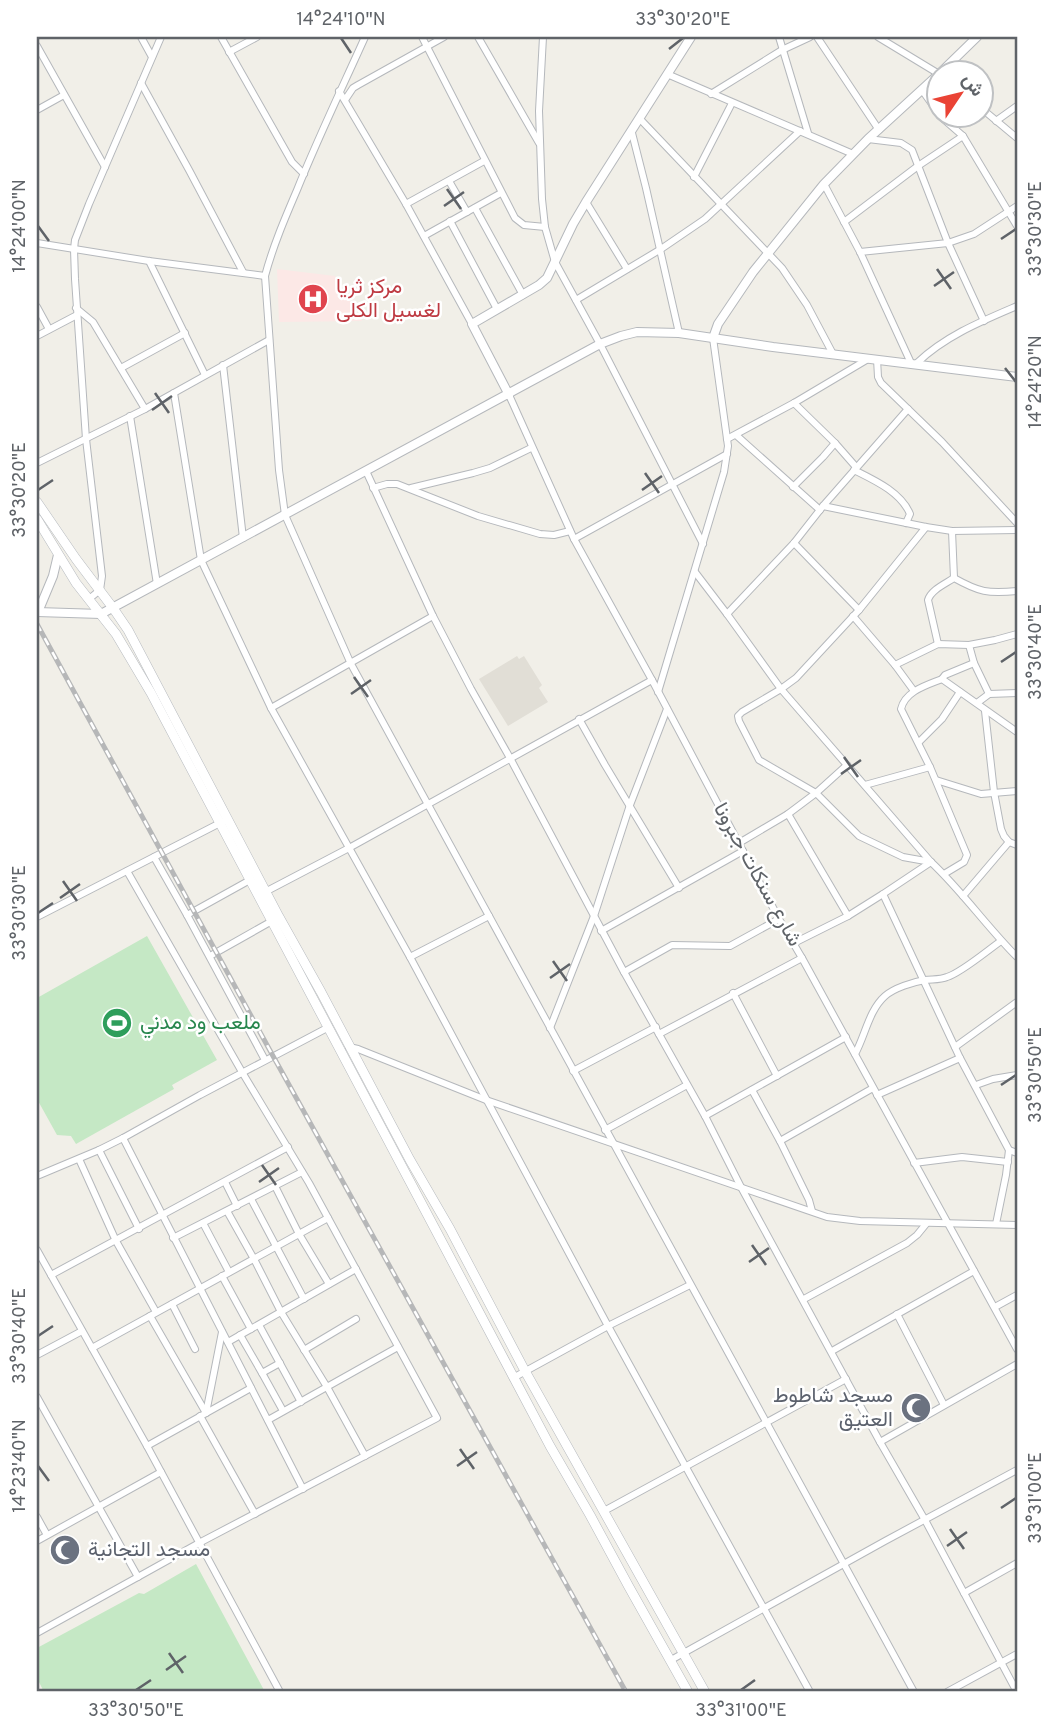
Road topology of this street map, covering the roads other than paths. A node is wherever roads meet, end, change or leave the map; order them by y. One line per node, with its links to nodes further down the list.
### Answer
1 (141, 37): 20 (street)
2 (161, 37): 20 (street)
3 (221, 37): 19 (street)
4 (257, 37): 19 (street)
5 (365, 37): 27 (street)
6 (422, 37): 17 (street)
7 (444, 37): 17 (street)
8 (478, 37): 44 (street)
9 (542, 37): 44 (street)
10 (691, 37): 23 (street)
11 (779, 37): 18 (street)
12 (810, 37): 18 (street)
13 (817, 37): 37 (street)
14 (878, 37): 22 (street)
15 (978, 37): 21 (street)
16 (37, 46): 30 (street)
17 (426, 47): 31 (street); 46 (street)
18 (782, 50): 28 (street); 39 (street)
19 (229, 52): 49 (street)
20 (152, 57): 24 (street)
21 (954, 60)
22 (925, 66)
23 (667, 74): 28 (street); 35 (street)
24 (141, 83): 48 (street); 75 (street)
25 (925, 87): 26 (street)
26 (922, 90): 29 (street); 37 (street)
27 (339, 91): 31 (street); 49 (street)
28 (711, 94): 32 (street)
29 (925, 94)
30 (64, 96): 34 (street); 48 (street)
31 (345, 100): 55 (street)
32 (732, 103): 39 (street); 50 (street)
33 (1017, 106): 36 (street)
34 (37, 110)
35 (640, 118): 40 (street); 50 (street)
36 (996, 121): 42 (street)
37 (879, 130): 43 (street)
38 (956, 130): 41 (street)
39 (804, 132): 45 (street); 56 (street)
40 (632, 133): 54 (street); 69 (street)
41 (963, 136): 47 (street); 60 (street)
42 (1017, 138)
43 (868, 139): 45 (street); 47 (street)
44 (540, 144): 64 (street)
45 (853, 154): 52 (street)
46 (484, 161): 51 (street); 53 (street)
47 (918, 166): 62 (street); 67 (street)
48 (105, 167): 68 (street)
49 (304, 174): 76 (street)
50 (694, 177): 56 (street)
51 (449, 181): 55 (street); 59 (street)
52 (824, 184): 62 (street); 70 (street)
53 (501, 193): 58 (street); 64 (street)
54 (586, 202): 73 (street); 74 (street)
55 (406, 204): 65 (street)
56 (721, 205): 69 (street); 70 (street)
57 (1017, 206): 60 (street)
58 (475, 208): 59 (street); 77 (street)
59 (467, 212): 61 (street)
60 (1008, 212): 63 (street); 67 (street)
61 (450, 222): 65 (street); 81 (street)
62 (844, 222): 71 (street)
63 (1017, 226)
64 (545, 227): 73 (street)
65 (424, 236): 84 (street)
66 (37, 242): 68 (street)
67 (948, 243): 71 (street); 83 (street)
68 (74, 248): 72 (street); 82 (street)
69 (661, 249): 74 (street); 87 (street)
70 (769, 253): 89 (street); 92 (street)
71 (860, 253): 94 (street)
72 (149, 261): 75 (street); 86 (street)
73 (555, 262): 77 (street); 78 (street)
74 (627, 269): 78 (street)
75 (243, 272): 76 (street)
76 (265, 276): 90 (street)
77 (523, 295): 81 (street)
78 (576, 300): 91 (street)
79 (1017, 306): 83 (street)
80 (37, 307): 85 (street)
81 (497, 309): 84 (street)
82 (77, 312): 85 (street); 96 (street); 106 (street)
83 (984, 321): 94 (street)
84 (472, 324): 100 (street)
85 (49, 329): 88 (street)
86 (185, 333): 96 (street); 97 (street)
87 (680, 333): 89 (street); 91 (street)
88 (37, 337)
89 (713, 338): 92 (street); 107 (street)
90 (269, 340): 95 (street); 120 (street)
91 (600, 344): 100 (street); 114 (street)
92 (833, 354): 93 (street)
93 (873, 358): 94 (street); 101 (street); 103 (street)
94 (914, 363): 98 (street)
95 (223, 365): 97 (street); 128 (street)
96 (121, 368): 102 (street)
97 (205, 375): 99 (street)
98 (1017, 377)
99 (174, 393): 102 (street); 133 (street)
100 (509, 395): 109 (street, شارع سنكات جبرونا); 113 (street)
101 (794, 403): 105 (street); 108 (street)
102 (145, 409): 104 (street)
103 (908, 409): 112 (street); 123 (street)
104 (130, 416): 106 (street); 136 (street)
105 (736, 435): 107 (street); 115 (street)
106 (86, 439): 111 (street); 137 (street)
107 (727, 439): 110 (street)
108 (835, 443): 112 (street); 115 (street)
109 (531, 448): 117 (street); 126 (street, شارع سنكات جبرونا)
110 (727, 454): 114 (street); 131 (street)
111 (37, 463)
112 (855, 469): 119 (street); 122 (street)
113 (366, 471): 116 (street); 120 (street)
114 (671, 484): 129 (street); 131 (street)
115 (793, 487): 119 (street)
116 (373, 488): 117 (street); 145 (street)
117 (410, 488): 126 (street)
118 (37, 502): 137 (main road)
119 (822, 508): 122 (street); 130 (street)
120 (285, 515): 128 (street); 150 (street)
121 (37, 519): 132 (main road)
122 (906, 523): 124 (street)
123 (1017, 523)
124 (926, 527): 127 (street); 142 (street)
125 (1017, 530): 127 (street)
126 (570, 531): 129 (street, شارع سنكات جبرونا)
127 (952, 531): 135 (street)
128 (243, 538): 133 (street)
129 (574, 539): 153 (street, شارع سنكات جبرونا)
130 (794, 543): 142 (street); 144 (street)
131 (703, 544): 134 (street)
132 (58, 555): 139 (main road); 141 (street)
133 (201, 560): 136 (street); 161 (street)
134 (695, 572): 144 (street); 156 (street)
135 (954, 578): 138 (street); 147 (street)
136 (158, 584): 140 (street)
137 (100, 590): 139 (street); 140 (main road)
138 (1017, 591)
139 (89, 599): 143 (main road)
140 (114, 608): 143 (street); 178 (main road)
141 (37, 612): 143 (street)
142 (856, 613): 151 (street); 154 (street)
143 (101, 614): 178 (main road)
144 (727, 614): 154 (street)
145 (433, 616): 150 (street); 167 (street)
146 (1017, 634): 148 (street)
147 (938, 644): 148 (street); 151 (street)
148 (969, 645): 149 (street)
149 (974, 663): 152 (street); 159 (street)
150 (351, 664): 161 (street); 175 (street)
151 (895, 665): 155 (street)
152 (942, 679): 155 (street); 157 (street)
153 (652, 680): 156 (street, شارع سنكات جبرونا); 164 (street)
154 (781, 689): 168 (street); 173 (street)
155 (914, 691): 166 (street)
156 (658, 692): 162 (street, شارع سنكات جبرونا)
157 (960, 692): 160 (street); 166 (street)
158 (1017, 693): 159 (street)
159 (989, 694): 160 (street)
160 (977, 704): 163 (street)
161 (271, 708): 182 (street)
162 (667, 709): 176 (street); 180 (street, شارع سنكات جبرونا)
163 (985, 711): 165 (street); 174 (street)
164 (579, 719): 167 (street); 176 (street)
165 (1017, 732)
166 (919, 742): 169 (street)
167 (510, 758): 175 (street); 195 (street)
168 (847, 765): 171 (street); 173 (street)
169 (930, 767): 170 (street); 171 (street)
170 (936, 780): 174 (street); 187 (street)
171 (865, 785): 185 (street)
172 (1017, 791): 174 (street)
173 (816, 793): 177 (street); 185 (street)
174 (994, 793): 179 (street)
175 (428, 804): 182 (street); 194 (street)
176 (630, 805): 189 (street); 195 (street)
177 (788, 814): 180 (street); 196 (street)
178 (224, 821): 184 (street); 188 (main road); 190 (main road)
179 (1009, 842): 181 (street); 192 (street)
180 (739, 843): 183 (street, شارع سنكات جبرونا)
181 (1017, 845)
182 (349, 848): 190 (street); 204 (street)
183 (743, 851): 189 (street); 198 (street, شارع سنكات جبرونا)
184 (154, 857): 186 (street); 193 (street)
185 (931, 862): 187 (street); 191 (street)
186 (127, 870): 197 (street); 223 (street)
187 (944, 874): 192 (street)
188 (250, 880): 193 (street); 199 (main road)
189 (679, 888): 200 (street)
190 (265, 892): 211 (main road)
191 (883, 894): 196 (street); 208 (street)
192 (962, 896): 201 (street)
193 (187, 915): 203 (street)
194 (489, 916): 204 (street); 213 (street)
195 (594, 916): 200 (street); 213 (street)
196 (848, 916): 202 (street)
197 (37, 917)
198 (779, 919): 202 (street, شارع سنكات جبرونا); 207 (street)
199 (272, 921): 203 (street); 212 (main road)
200 (601, 931): 207 (street)
201 (1001, 941): 205 (street); 208 (street)
202 (794, 943): 206 (street, شارع سنكات جبرونا)
203 (210, 956): 221 (street)
204 (410, 957): 231 (street)
205 (1017, 957)
206 (802, 958): 209 (street); 215 (street, شارع سنكات جبرونا)
207 (624, 972): 214 (street)
208 (923, 981): 217 (street); 219 (street)
209 (733, 993): 214 (street); 225 (street)
210 (1017, 1002): 217 (street)
211 (337, 1023): 212 (street); 216 (main road)
212 (327, 1028): 218 (main road); 221 (street)
213 (550, 1028): 222 (street)
214 (657, 1030): 222 (street); 226 (street)
215 (846, 1037): 219 (street, شارع سنكات جبرونا); 225 (street)
216 (349, 1047): 218 (street); 231 (street); 299 (main road)
217 (955, 1047): 220 (street)
218 (339, 1050): 301 (main road)
219 (855, 1054): 228 (street, شارع سنكات جبرونا)
220 (960, 1058): 227 (street); 230 (street)
221 (265, 1060): 223 (street)
222 (573, 1071): 233 (street)
223 (242, 1072): 234 (street); 237 (street)
224 (1017, 1075): 227 (street)
225 (776, 1076): 229 (street)
226 (687, 1085): 232 (street); 233 (street)
227 (976, 1085): 239 (street)
228 (873, 1088): 230 (street, شارع سنكات جبرونا); 235 (street)
229 (752, 1090): 232 (street); 235 (street)
230 (877, 1095): 243 (street, شارع سنكات جبرونا)
231 (486, 1100): 236 (street); 284 (street)
232 (705, 1116): 248 (street)
233 (605, 1130): 236 (street)
234 (123, 1138): 238 (street); 253 (street)
235 (780, 1141): 252 (street)
236 (612, 1142): 248 (street); 272 (street)
237 (288, 1147): 244 (street); 246 (street)
238 (99, 1150): 241 (street); 260 (street)
239 (1009, 1150): 240 (street); 242 (street)
240 (1017, 1153)
241 (79, 1159): 245 (street); 263 (street)
242 (1008, 1162): 243 (street); 258 (street)
243 (914, 1163): 256 (street, شارع سنكات جبرونا)
244 (302, 1172): 247 (street); 254 (street)
245 (37, 1176)
246 (225, 1182): 250 (street); 253 (street)
247 (275, 1186): 249 (street); 261 (street)
248 (741, 1187): 252 (street); 276 (street)
249 (251, 1199): 250 (street); 264 (street)
250 (237, 1206): 251 (street)
251 (227, 1211): 255 (street); 266 (street)
252 (812, 1211): 257 (street)
253 (162, 1216): 260 (street); 262 (street)
254 (328, 1218): 261 (street); 267 (street)
255 (203, 1223): 262 (street); 269 (street)
256 (947, 1223): 257 (street); 258 (street); 268 (street, شارع سنكات جبرونا)
257 (926, 1224): 276 (street)
258 (996, 1224): 259 (street)
259 (1017, 1225)
260 (139, 1229): 263 (street)
261 (299, 1234): 264 (street); 271 (street)
262 (173, 1238): 273 (street)
263 (116, 1241): 270 (street); 280 (street)
264 (275, 1247): 266 (street); 275 (street)
265 (37, 1250): 270 (street)
266 (254, 1259): 269 (street); 279 (street)
267 (356, 1269): 271 (street); 290 (street)
268 (974, 1271): 278 (street, شارع سنكات جبرونا); 281 (street)
269 (225, 1274): 273 (street); 285 (street)
270 (51, 1275): 286 (street)
271 (329, 1284): 275 (street)
272 (690, 1285): 284 (street); 311 (street)
273 (200, 1289): 277 (street); 287 (street)
274 (1017, 1295): 278 (street)
275 (304, 1299): 279 (street)
276 (804, 1299): 295 (street)
277 (172, 1304): 280 (street); 292 (street)
278 (995, 1307): 293 (street, شارع سنكات جبرونا)
279 (281, 1312): 283 (street); 294 (street)
280 (153, 1314): 291 (street); 309 (street)
281 (897, 1314): 295 (street); 307 (street)
282 (356, 1320): 294 (street)
283 (259, 1325): 285 (street); 297 (street)
284 (608, 1326): 299 (street); 315 (street)
285 (251, 1329): 288 (street)
286 (82, 1331): 291 (street); 296 (street)
287 (222, 1332): 289 (street); 309 (street)
288 (240, 1335): 289 (street); 300 (street)
289 (228, 1342): 304 (street)
290 (398, 1347): 303 (street); 314 (street)
291 (92, 1348): 313 (street)
292 (195, 1349)
293 (1017, 1349)
294 (303, 1350): 303 (street)
295 (832, 1350): 302 (street)
296 (37, 1355)
297 (280, 1363): 300 (street); 306 (street)
298 (1017, 1364): 307 (street)
299 (525, 1371): 301 (street); 320 (main road)
300 (262, 1373): 308 (street)
301 (513, 1378): 335 (main road)
302 (846, 1379): 311 (street); 312 (street)
303 (327, 1387): 306 (street); 314 (street)
304 (251, 1388): 309 (street); 310 (street)
305 (37, 1397): 319 (street)
306 (301, 1402): 310 (street)
307 (944, 1405): 312 (street)
308 (282, 1409)
309 (203, 1415): 313 (street); 321 (street)
310 (268, 1420): 318 (street)
311 (766, 1424): 315 (street); 328 (street)
312 (880, 1442): 323 (street)
313 (147, 1446): 317 (street)
314 (365, 1456): 318 (street)
315 (687, 1467): 320 (street); 331 (street)
316 (1017, 1470): 323 (street)
317 (161, 1472): 319 (street); 326 (street)
318 (303, 1489): 321 (street)
319 (99, 1507): 324 (street); 329 (street)
320 (604, 1511): 333 (main road)
321 (255, 1514): 326 (street)
322 (37, 1517): 324 (street)
323 (925, 1520): 328 (street); 330 (street)
324 (47, 1535): 325 (street)
325 (37, 1541)
326 (199, 1543): 329 (street); 337 (street)
327 (1017, 1563): 330 (street)
328 (843, 1564): 331 (street); 341 (street)
329 (138, 1577): 332 (street)
330 (964, 1593): 336 (street)
331 (764, 1609): 333 (street); 340 (street)
332 (37, 1633)
333 (684, 1653): 335 (street); 339 (main road)
334 (1017, 1654): 336 (street)
335 (671, 1660): 338 (main road)
336 (1000, 1663): 342 (street); 343 (street)
337 (280, 1692)
338 (688, 1692)
339 (705, 1692)
340 (810, 1692)
341 (914, 1692)
342 (947, 1692)
343 (1017, 1692)

